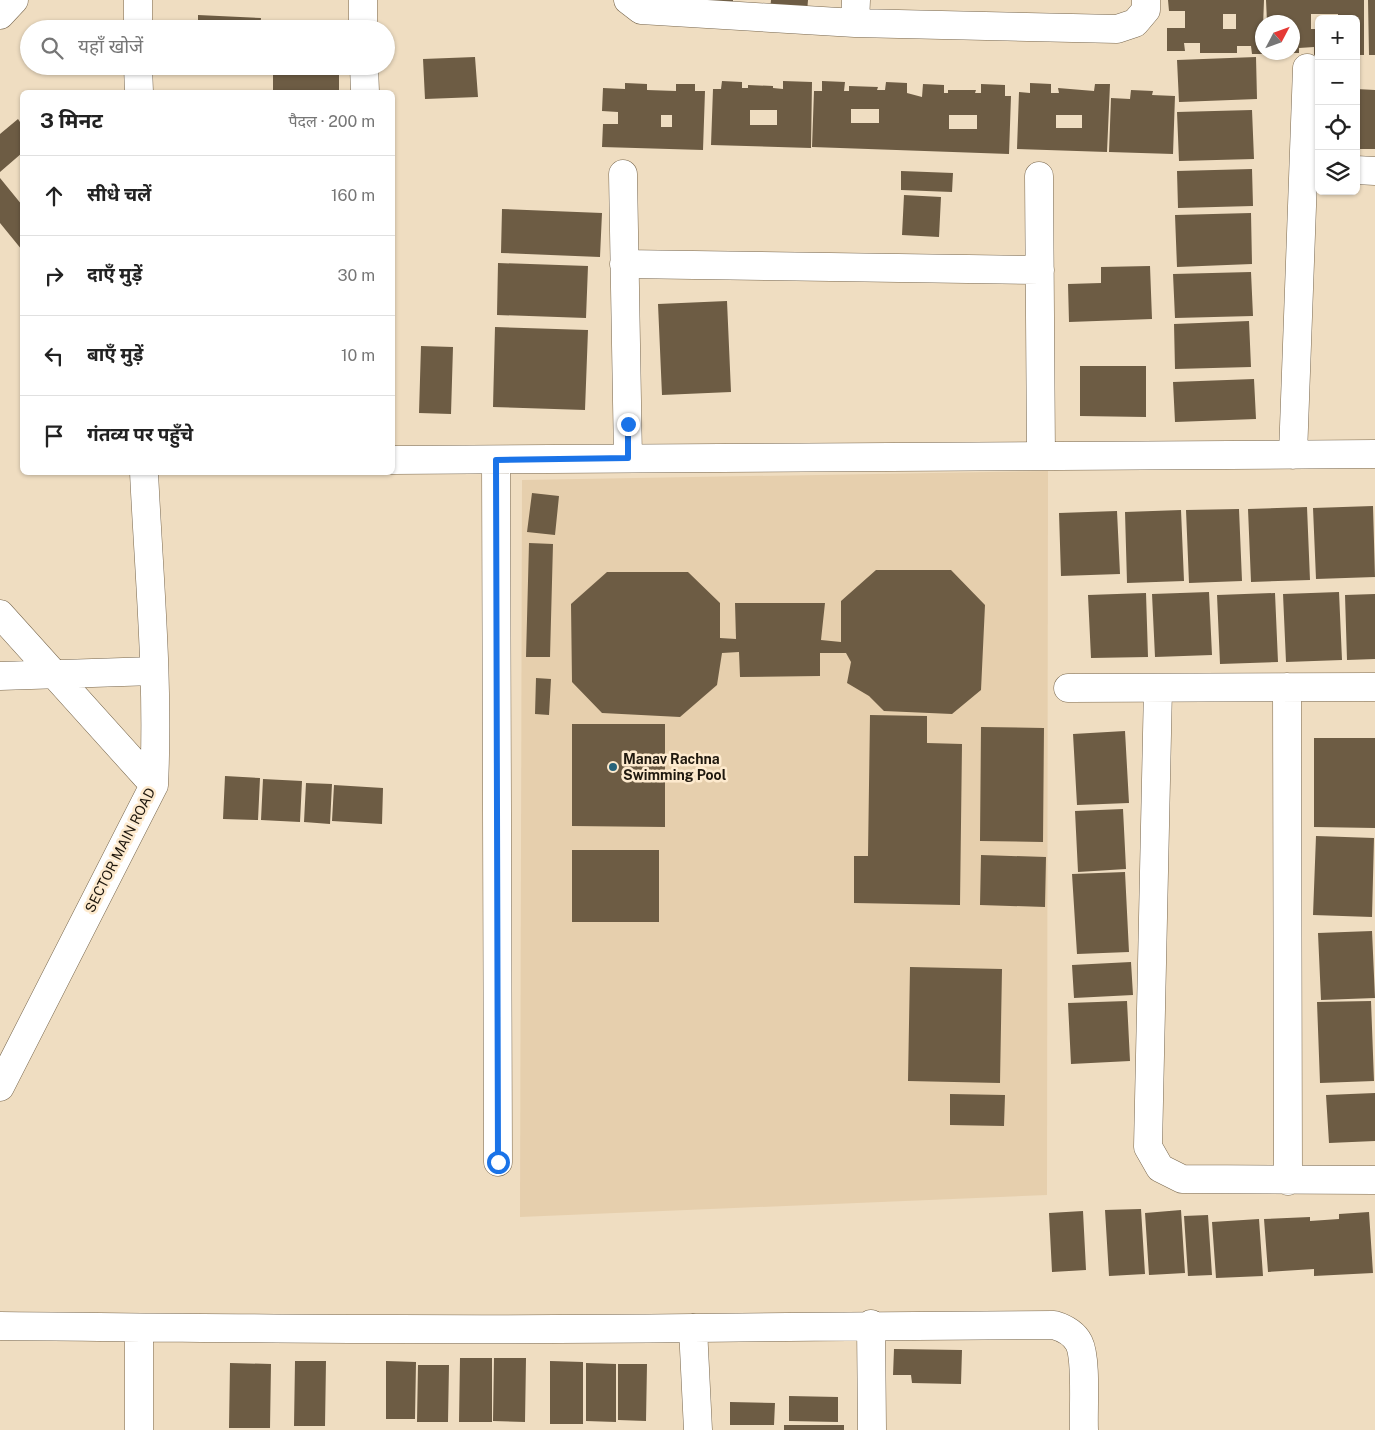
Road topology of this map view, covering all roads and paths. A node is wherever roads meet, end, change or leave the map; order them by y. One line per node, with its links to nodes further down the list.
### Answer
1 (14, 0): 7 (street)
2 (138, 0): 8 (street)
3 (363, 0): 9 (street)
4 (628, 0): 6 (street)
5 (1146, 0): 6 (street)
6 (856, 11)
7 (0, 15)
8 (138, 20)
9 (363, 20)
10 (1307, 68): 15 (street)
11 (138, 75): 13 (street)
12 (364, 75): 14 (street)
13 (139, 90)
14 (365, 90)
15 (1311, 169): 22 (street)
16 (1360, 170): 17 (street)
17 (1375, 171)
18 (622, 174): 20 (street)
19 (1039, 176): 21 (street)
20 (624, 264): 21 (street); 25 (street)
21 (1040, 270): 24 (street)
22 (1293, 454): 23 (street); 24 (street)
23 (1375, 454)
24 (1041, 456): 25 (street)
25 (628, 458): 27 (street)
26 (395, 460): 27 (street)
27 (496, 460): 39 (street)
28 (144, 475): 30 (street, SECTOR MAIN ROAD)
29 (0, 614): 31 (street)
30 (154, 671): 31 (street); 37 (street, SECTOR MAIN ROAD)
31 (54, 675): 32 (street); 37 (street)
32 (0, 676)
33 (1287, 687): 34 (street); 36 (street); 41 (street)
34 (1375, 687)
35 (1068, 688): 36 (street)
36 (1158, 688): 41 (street)
37 (154, 785): 38 (street, SECTOR MAIN ROAD)
38 (0, 1087)
39 (498, 1162)
40 (1375, 1180): 41 (street)
41 (1288, 1181)
42 (871, 1324): 45 (street); 48 (street); 49 (street)
43 (0, 1326): 44 (street)
44 (139, 1328): 45 (street); 46 (street)
45 (693, 1328): 47 (street)
46 (140, 1430)
47 (698, 1430)
48 (872, 1430)
49 (1084, 1430)

